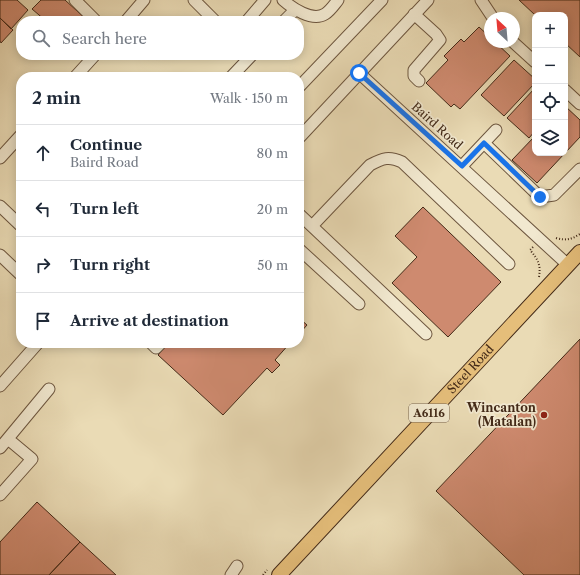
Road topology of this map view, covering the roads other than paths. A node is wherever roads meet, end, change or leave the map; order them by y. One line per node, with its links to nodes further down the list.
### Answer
1 (75, 0): 13 (street)
2 (144, 0): 14 (street)
3 (194, 0): 15 (street)
4 (266, 0): 16 (street)
5 (283, 0): 10 (street)
6 (338, 0): 10 (street)
7 (382, 0): 26 (street)
8 (428, 0): 12 (street)
9 (481, 0): 11 (street)
10 (295, 10): 17 (street)
11 (489, 12)
12 (414, 14): 24 (street); 25 (street)
13 (91, 16)
14 (130, 16)
15 (210, 16)
16 (252, 16)
17 (289, 16)
18 (520, 48): 19 (street)
19 (532, 59)
20 (90, 60): 22 (street)
21 (247, 60): 23 (street)
22 (80, 72)
23 (236, 72)
24 (359, 73): 30 (street); 34 (street, Baird Road)
25 (419, 81)
26 (304, 82)
27 (568, 93): 28 (street)
28 (580, 104)
29 (496, 130): 32 (street)
30 (304, 133)
31 (16, 140): 33 (street)
32 (484, 143): 34 (street); 35 (street)
33 (0, 158)
34 (462, 166): 44 (street, Baird Road)
35 (580, 169)
36 (0, 206): 38 (street)
37 (304, 219): 39 (street)
38 (16, 221)
39 (312, 226): 43 (street); 47 (street)
40 (580, 252): 44 (main road, Steel Road / A6116)
41 (304, 254): 46 (street)
42 (0, 255): 45 (street)
43 (509, 264)
44 (568, 265): 55 (main road, Steel Road / A6116)
45 (16, 270)
46 (359, 304)
47 (426, 334)
48 (34, 348): 49 (street)
49 (0, 386)
50 (49, 389): 51 (street)
51 (8, 439): 52 (street); 53 (street)
52 (0, 448)
53 (0, 495)
54 (237, 566): 56 (street)
55 (273, 572)
56 (231, 575)

